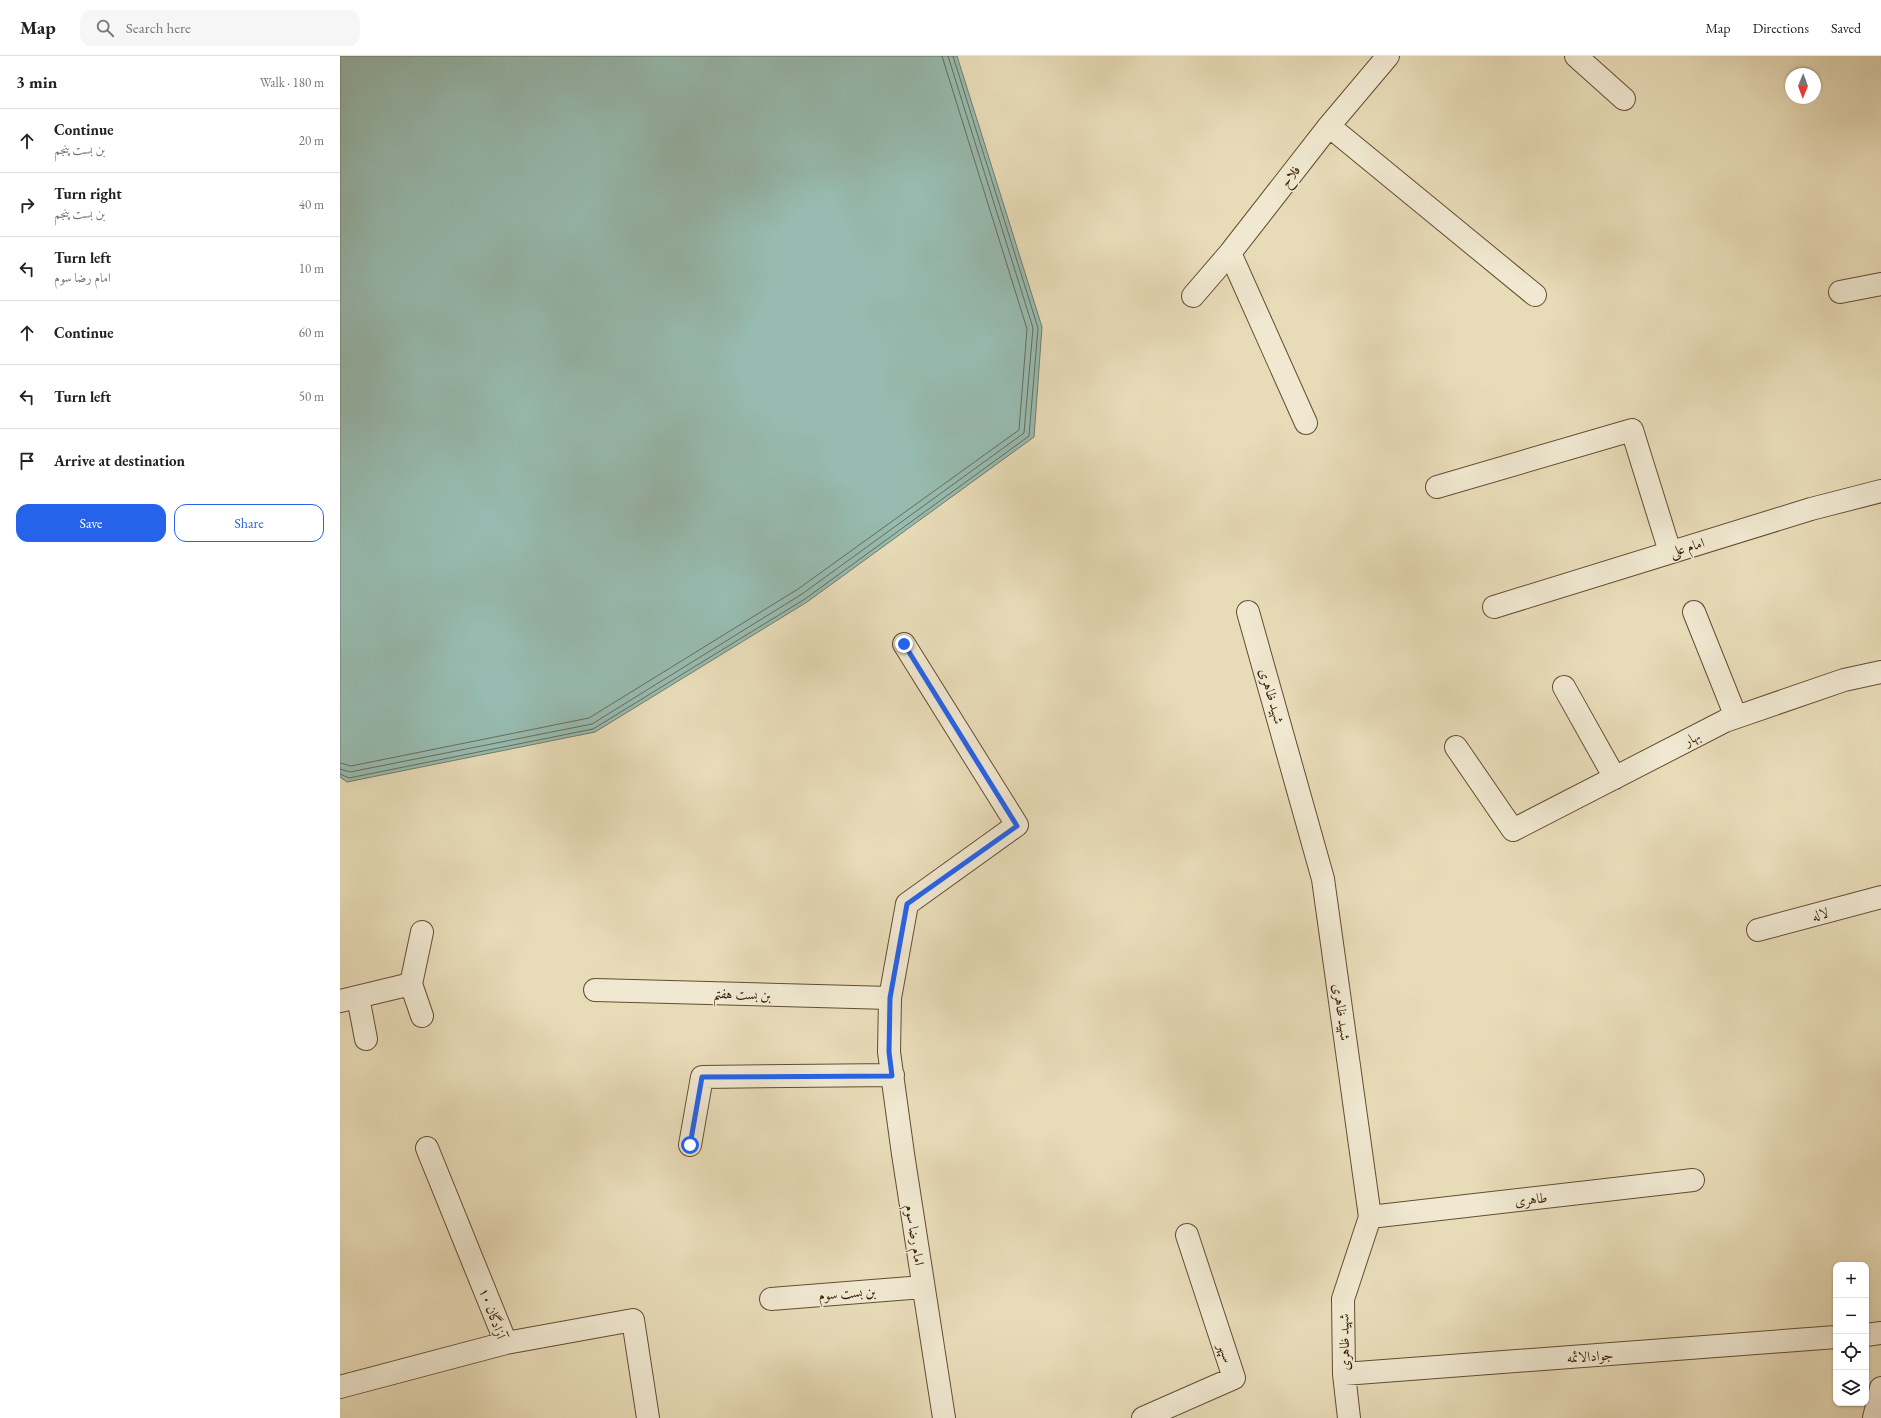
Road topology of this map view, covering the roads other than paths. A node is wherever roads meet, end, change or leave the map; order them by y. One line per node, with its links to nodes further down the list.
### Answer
1 (1388, 56): 4 (street, فلاح)
2 (1576, 56): 3 (street)
3 (1624, 99)
4 (1329, 126): 5 (street, فلاح); 8 (street)
5 (1230, 253): 9 (street, فلاح); 10 (street)
6 (1881, 284): 7 (street)
7 (1840, 292)
8 (1535, 295)
9 (1192, 296)
10 (1306, 423)
11 (1437, 487): 13 (street)
12 (1881, 490): 13 (street, امام علی)
13 (1670, 552): 14 (street, امام علی)
14 (1494, 607)
15 (1248, 612): 36 (street, شهید ظاهری)
16 (1694, 612): 20 (street)
17 (904, 644): 28 (street, امام رضا سوم)
18 (1881, 672): 20 (street, بهار)
19 (1564, 687): 22 (street)
20 (1736, 717): 22 (street, بهار)
21 (1456, 747): 22 (street, بهار)
22 (1615, 778)
23 (1881, 897): 24 (street, لاله)
24 (1758, 930)
25 (422, 932): 26 (street)
26 (411, 984): 29 (street); 30 (street)
27 (595, 990): 28 (street, بن بست هفتم)
28 (890, 998): 32 (street, امام رضا سوم)
29 (349, 999): 31 (street)
30 (422, 1016)
31 (366, 1039)
32 (892, 1076): 33 (street); 38 (street, امام رضا سوم)
33 (690, 1145)
34 (427, 1148): 43 (street, آزادگان ۱۰)
35 (1693, 1180): 36 (street, طاهری)
36 (1370, 1218): 44 (street, شهید ظاهری)
37 (1187, 1235): 49 (street, سپهر)
38 (923, 1287): 39 (street, بن بست سوم); 48 (street, امام رضا سوم)
39 (770, 1299)
40 (1881, 1333): 41 (street)
41 (1869, 1335)
42 (1833, 1337): 44 (street, جوادالائمه)
43 (506, 1343): 45 (street, آزادگان ۱۰); 47 (street)
44 (1344, 1374): 50 (street, شهید ظاهری)
45 (340, 1387)
46 (1881, 1388): 51 (street)
47 (648, 1418)
48 (944, 1418)
49 (1143, 1418)
50 (1348, 1418)
51 (1874, 1418)

